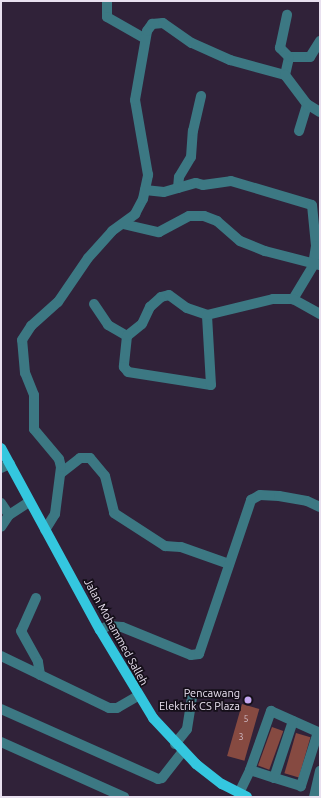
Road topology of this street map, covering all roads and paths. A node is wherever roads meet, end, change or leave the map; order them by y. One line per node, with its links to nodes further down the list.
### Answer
1 (107, 1): 3 (street)
2 (287, 15): 5 (street)
3 (144, 38): 6 (street); 12 (street)
4 (320, 41): 5 (street)
5 (289, 57): 6 (street)
6 (285, 76): 8 (street)
7 (201, 96): 11 (street)
8 (307, 104): 9 (street); 10 (street)
9 (320, 112)
10 (299, 131)
11 (178, 188): 12 (street); 14 (street)
12 (145, 190): 13 (street)
13 (123, 224): 15 (street); 23 (street)
14 (317, 238): 15 (street)
15 (317, 264): 16 (street)
16 (293, 299): 18 (street); 19 (street)
17 (94, 304): 20 (street)
18 (320, 314)
19 (207, 315): 20 (street); 20 (street)
20 (127, 336)
21 (1, 448): 22 (main road, Jalan Mohammed Salleh)
22 (5, 466): 24 (main road, Jalan Mohammed Salleh)
23 (61, 473): 29 (street); 30 (street)
24 (29, 502): 27 (street); 29 (main road, Jalan Mohammed Salleh)
25 (1, 503): 27 (street)
26 (320, 507): 30 (street)
27 (9, 515): 28 (street)
28 (1, 527)
29 (45, 530): 32 (main road, Jalan Mohammed Salleh)
30 (229, 564): 32 (street)
31 (36, 598): 34 (street)
32 (100, 630): 35 (main road, Jalan Mohammed Salleh)
33 (1, 656): 34 (street)
34 (40, 675): 35 (street)
35 (138, 696): 40 (main road, Jalan Mohammed Salleh)
36 (192, 698): 40 (street)
37 (1, 708): 40 (street)
38 (293, 721): 41 (street); 43 (street); 43 (street)
39 (1, 742): 45 (street)
40 (178, 748): 44 (main road, Jalan Mohammed Salleh)
41 (250, 770): 43 (street); 44 (street)
42 (320, 771): 46 (street)
43 (274, 778)
44 (243, 795)
45 (124, 797)
46 (314, 797)

